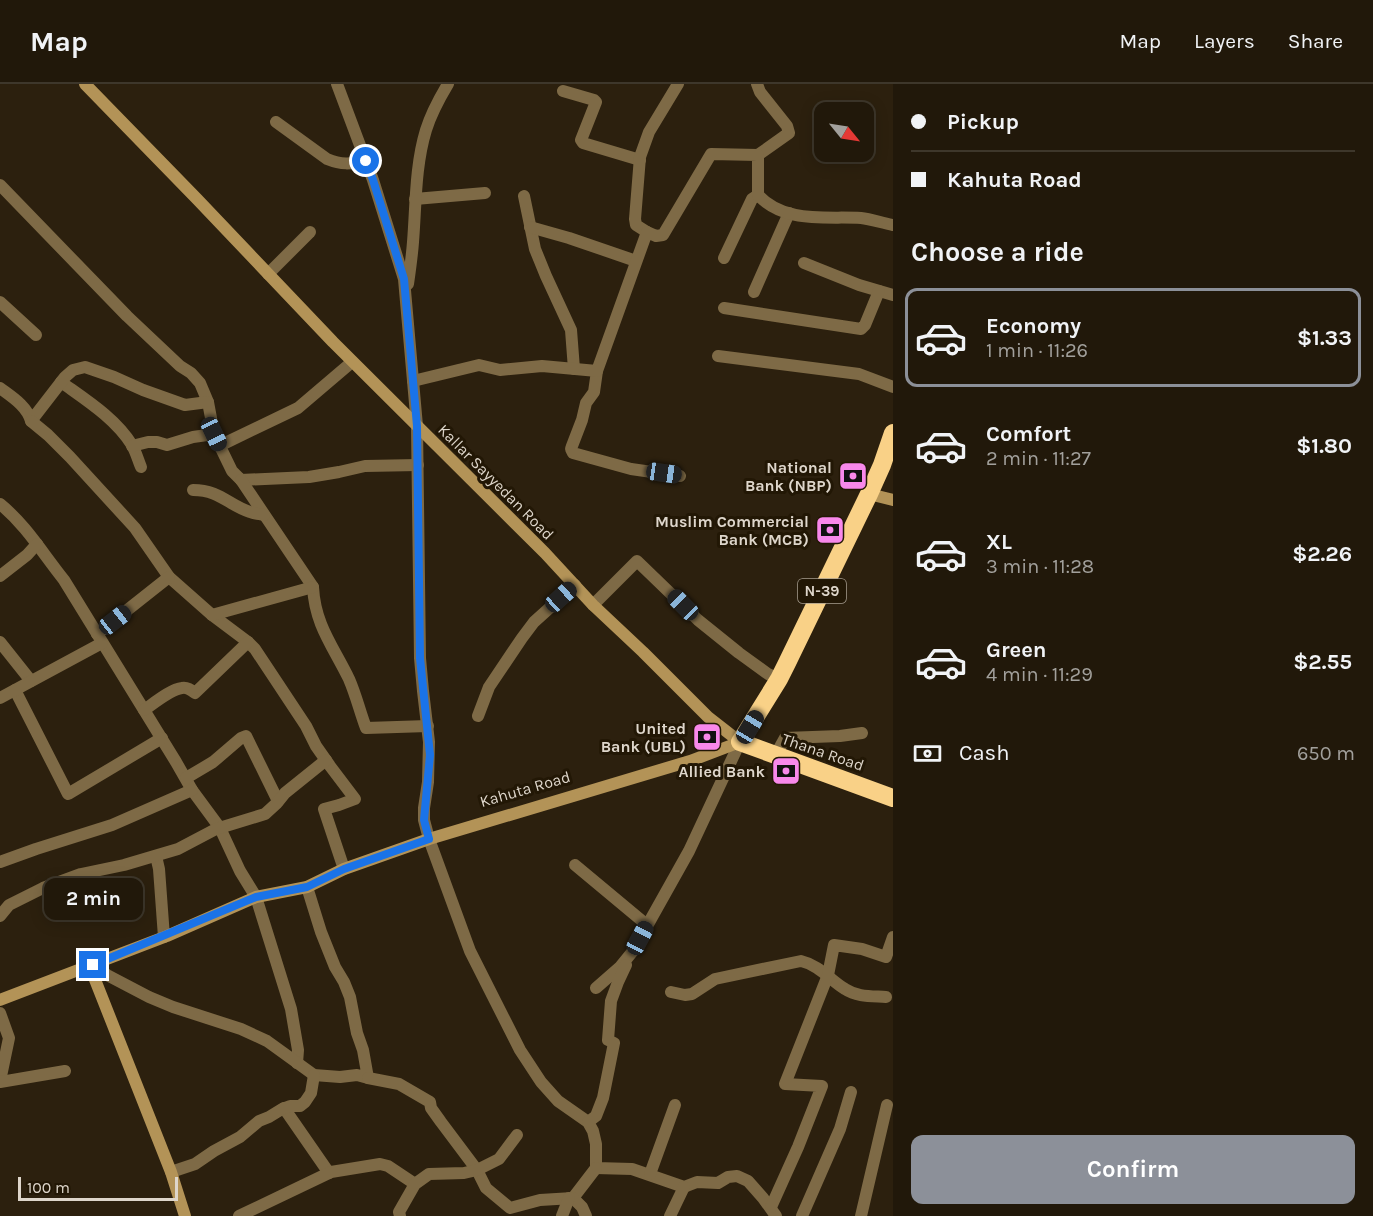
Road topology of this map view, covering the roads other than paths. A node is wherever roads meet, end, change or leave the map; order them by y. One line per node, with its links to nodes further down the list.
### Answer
1 (85, 84): 24 (main road, Kallar Sayyedan Road)
2 (337, 84): 10 (street)
3 (448, 84): 15 (street)
4 (678, 84): 9 (street)
5 (757, 84): 8 (street)
6 (562, 91): 9 (street)
7 (276, 122): 10 (street)
8 (758, 155): 13 (street); 20 (street)
9 (639, 160): 20 (street)
10 (366, 161): 29 (street)
11 (0, 185): 40 (street)
12 (484, 194): 15 (street)
13 (758, 195): 16 (street); 21 (street)
14 (524, 196): 18 (street)
15 (415, 198): 29 (street)
16 (789, 213): 17 (street); 26 (street)
17 (893, 225)
18 (530, 227): 22 (street); 34 (street)
19 (310, 232): 24 (street)
20 (647, 232): 22 (street)
21 (724, 258)
22 (636, 261): 35 (street)
23 (804, 263): 25 (street)
24 (268, 274): 33 (main road, Kallar Sayyedan Road)
25 (879, 291): 27 (street); 30 (street)
26 (754, 292)
27 (893, 295)
28 (0, 302): 31 (street)
29 (406, 303): 36 (street)
30 (724, 308)
31 (36, 335)
32 (718, 356): 38 (street)
33 (352, 362): 42 (main road, Kallar Sayyedan Road); 44 (street)
34 (574, 369): 35 (street); 36 (street)
35 (597, 371): 48 (street)
36 (413, 381): 42 (street)
37 (61, 382): 40 (street); 41 (street); 45 (street)
38 (893, 387)
39 (0, 388): 41 (street)
40 (208, 402): 44 (street)
41 (31, 421): 57 (street)
42 (417, 426): 46 (street); 58 (main road, Kallar Sayyedan Road)
43 (893, 433): 51 (highway, N-39)
44 (216, 440): 45 (street); 49 (street)
45 (132, 446): 47 (street)
46 (418, 465): 49 (street); 71 (street)
47 (141, 467)
48 (680, 476)
49 (241, 480): 54 (street)
50 (193, 490): 54 (street)
51 (869, 494): 52 (main road); 65 (highway, N-39)
52 (893, 500)
53 (0, 504): 55 (street)
54 (264, 515): 59 (street)
55 (38, 544): 56 (street); 62 (street)
56 (0, 576)
57 (170, 577): 61 (street); 62 (street)
58 (574, 585): 60 (main road, Kallar Sayyedan Road); 70 (street)
59 (313, 587): 61 (street); 71 (street)
60 (593, 605): 65 (street); 74 (main road, Kallar Sayyedan Road)
61 (212, 615): 64 (street)
62 (99, 639): 66 (street); 69 (street)
63 (0, 642): 66 (street)
64 (248, 642): 69 (street); 76 (street)
65 (779, 679): 74 (highway, N-39)
66 (31, 681): 67 (street)
67 (15, 690): 68 (street); 73 (street)
68 (0, 698)
69 (144, 710): 73 (street)
70 (478, 716)
71 (428, 726): 82 (street)
72 (862, 733): 75 (street)
73 (162, 738): 77 (street)
74 (740, 742): 75 (highway, Thana Road); 82 (main road, Kahuta Road); 90 (street)
75 (775, 756): 79 (highway, Thana Road)
76 (326, 760): 80 (street); 86 (street)
77 (186, 778): 78 (street); 80 (street)
78 (192, 790): 81 (street); 84 (street)
79 (893, 798)
80 (278, 801): 81 (street)
81 (220, 828): 83 (street); 88 (street)
82 (429, 839): 86 (main road, Kahuta Road); 110 (street)
83 (156, 856): 89 (street); 91 (street)
84 (0, 862)
85 (575, 865): 90 (street)
86 (344, 869): 87 (main road, Kahuta Road)
87 (307, 887): 88 (main road, Kahuta Road); 104 (street)
88 (256, 897): 91 (main road, Kahuta Road); 101 (street)
89 (0, 916)
90 (646, 925): 93 (street)
91 (164, 937): 94 (main road, Kahuta Road)
92 (893, 937): 95 (street)
93 (633, 951): 96 (street); 110 (street)
94 (92, 966): 99 (main road, Kahuta Road); 101 (street); 114 (main road)
95 (828, 975): 97 (street); 98 (street); 120 (street)
96 (596, 988)
97 (671, 992)
98 (886, 997)
99 (0, 1000)
100 (0, 1013): 105 (street)
101 (297, 1063): 103 (street)
102 (65, 1071): 105 (street)
103 (314, 1075): 104 (street); 109 (street)
104 (368, 1078): 113 (street)
105 (0, 1082)
106 (851, 1092): 127 (street)
107 (675, 1105): 116 (street)
108 (887, 1105): 128 (street)
109 (284, 1108): 114 (street); 115 (street)
110 (588, 1122): 112 (street)
111 (518, 1135): 113 (street)
112 (596, 1168): 116 (street); 119 (street)
113 (477, 1170): 117 (street); 119 (street)
114 (171, 1172): 121 (main road)
115 (329, 1173): 117 (street); 122 (street)
116 (650, 1174): 118 (street)
117 (415, 1184): 123 (street)
118 (684, 1186): 120 (street); 126 (street)
119 (571, 1198): 124 (street); 125 (street)
120 (773, 1211)
121 (185, 1216)
122 (239, 1216)
123 (400, 1216)
124 (562, 1216)
125 (586, 1216)
126 (670, 1216)
127 (802, 1216)
128 (861, 1216)

